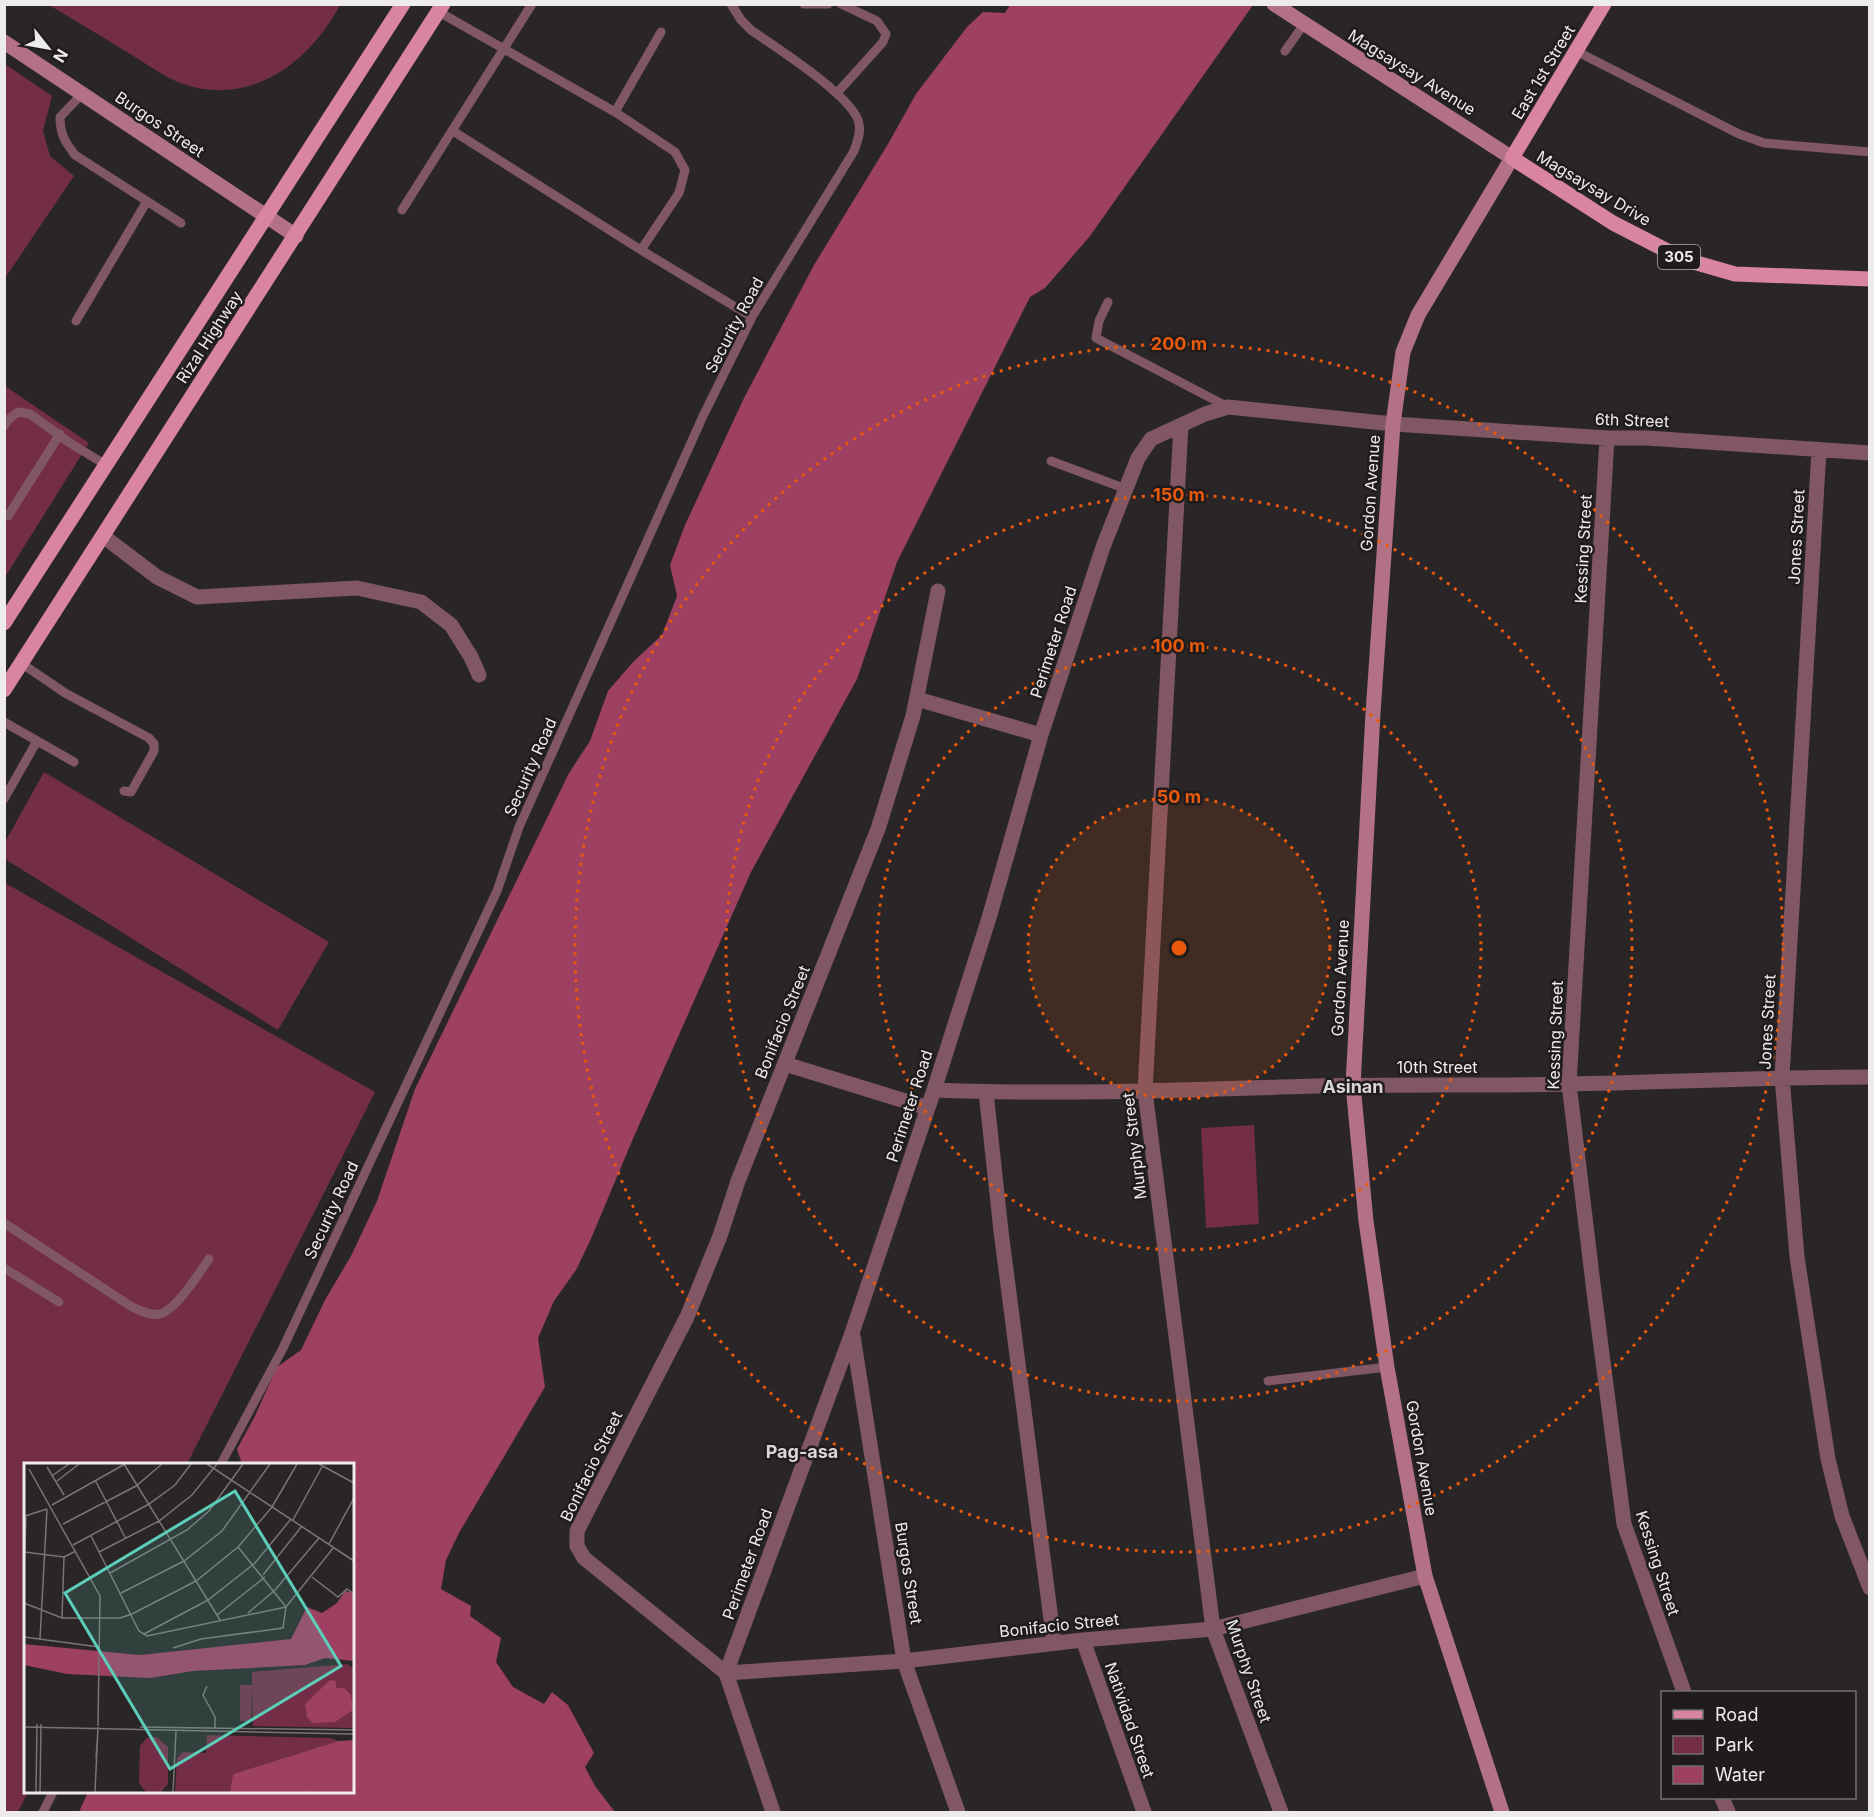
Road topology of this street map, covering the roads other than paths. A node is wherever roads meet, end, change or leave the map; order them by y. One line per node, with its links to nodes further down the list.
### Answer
1 (403, 4): 24 (main road, Rizal Highway)
2 (532, 4): 13 (lane)
3 (731, 4): 16 (lane)
4 (804, 4): 5 (lane)
5 (828, 4)
6 (841, 4): 16 (lane)
7 (1274, 4): 10 (main road)
8 (1604, 4): 15 (main road, East 1st Street)
9 (441, 8): 13 (lane); 26 (main road, Rizal Highway)
10 (1300, 15): 14 (lane); 21 (main road, Magsaysay Avenue / 305)
11 (662, 32): 18 (lane)
12 (4, 42): 17 (main road, Burgos Street)
13 (503, 49): 18 (lane); 19 (lane)
14 (1284, 51)
15 (1576, 51): 20 (lane); 21 (main road, East 1st Street)
16 (837, 93): 30 (lane, Security Road)
17 (82, 94): 22 (lane); 24 (main road, Burgos Street)
18 (615, 112): 27 (lane)
19 (453, 131): 23 (lane); 27 (lane)
20 (1869, 152)
21 (1512, 158): 28 (main road, Magsaysay Drive / 305); 33 (main road, Gordon Avenue)
22 (147, 201): 25 (lane); 31 (lane)
23 (402, 210)
24 (265, 218): 26 (main road, Burgos Street); 41 (main road, Rizal Highway)
25 (181, 223)
26 (296, 236): 44 (main road, Rizal Highway)
27 (641, 250): 30 (lane)
28 (1869, 279)
29 (1108, 302): 32 (lane)
30 (752, 317): 73 (lane, Security Road)
31 (76, 321)
32 (1228, 407): 33 (street, 6th Street); 34 (street, Perimeter Road)
33 (1393, 424): 37 (street, 6th Street); 61 (main road, Gordon Avenue)
34 (1180, 425): 42 (street, Perimeter Road); 63 (street, Murphy Street)
35 (4, 426): 36 (lane)
36 (60, 435): 41 (lane); 43 (lane)
37 (1607, 438): 38 (street, 6th Street); 60 (street, Kessing Street)
38 (1819, 450): 39 (street, 6th Street); 58 (street, Jones Street)
39 (1869, 453)
40 (1050, 461): 42 (lane)
41 (106, 465): 46 (main road, Rizal Highway)
42 (1126, 489): 52 (street, Perimeter Road)
43 (8, 516)
44 (103, 536): 47 (main road, Rizal Highway); 48 (street)
45 (938, 591): 50 (street, Bonifacio Street)
46 (4, 623)
47 (21, 663): 49 (main road, Rizal Highway); 55 (lane)
48 (479, 675)
49 (4, 690)
50 (917, 699): 52 (street); 57 (street, Bonifacio Street)
51 (4, 722): 53 (lane)
52 (1041, 735): 62 (street, Perimeter Road)
53 (37, 741): 54 (lane); 56 (lane)
54 (74, 762)
55 (124, 791)
56 (4, 799)
57 (785, 1064): 65 (street); 80 (street, Bonifacio Street)
58 (1782, 1077): 59 (street, 10th Street); 60 (street, 10th Street); 75 (street, Jones Street)
59 (1869, 1077)
60 (1569, 1084): 61 (street, 10th Street); 81 (street, Kessing Street)
61 (1353, 1085): 63 (street, 10th Street); 71 (main road, Gordon Avenue)
62 (934, 1090): 64 (street, 10th Street); 65 (street, Perimeter Road)
63 (1145, 1091): 64 (street, 10th Street); 76 (street, Murphy Street)
64 (986, 1092): 78 (street)
65 (928, 1108): 70 (street, Perimeter Road)
66 (4, 1223): 67 (lane)
67 (209, 1259)
68 (4, 1268): 69 (lane)
69 (59, 1302)
70 (852, 1333): 79 (street, Burgos Street); 80 (street, Perimeter Road)
71 (1387, 1367): 72 (lane); 74 (main road, Gordon Avenue)
72 (1268, 1381)
73 (222, 1463)
74 (1425, 1576): 76 (street, Bonifacio Street); 88 (main road, Gordon Avenue)
75 (1869, 1587)
76 (1213, 1629): 77 (street, Bonifacio Street); 87 (street, Murphy Street)
77 (1083, 1640): 78 (street, Bonifacio Street); 86 (street, Natividad Street)
78 (1054, 1643): 79 (street, Bonifacio Street)
79 (904, 1661): 80 (street, Bonifacio Street); 85 (street, Burgos Street)
80 (726, 1673): 84 (street)
81 (1684, 1691)
82 (52, 1793): 83 (lane)
83 (43, 1812)
84 (773, 1812)
85 (958, 1812)
86 (1144, 1812)
87 (1281, 1812)
88 (1502, 1812)

